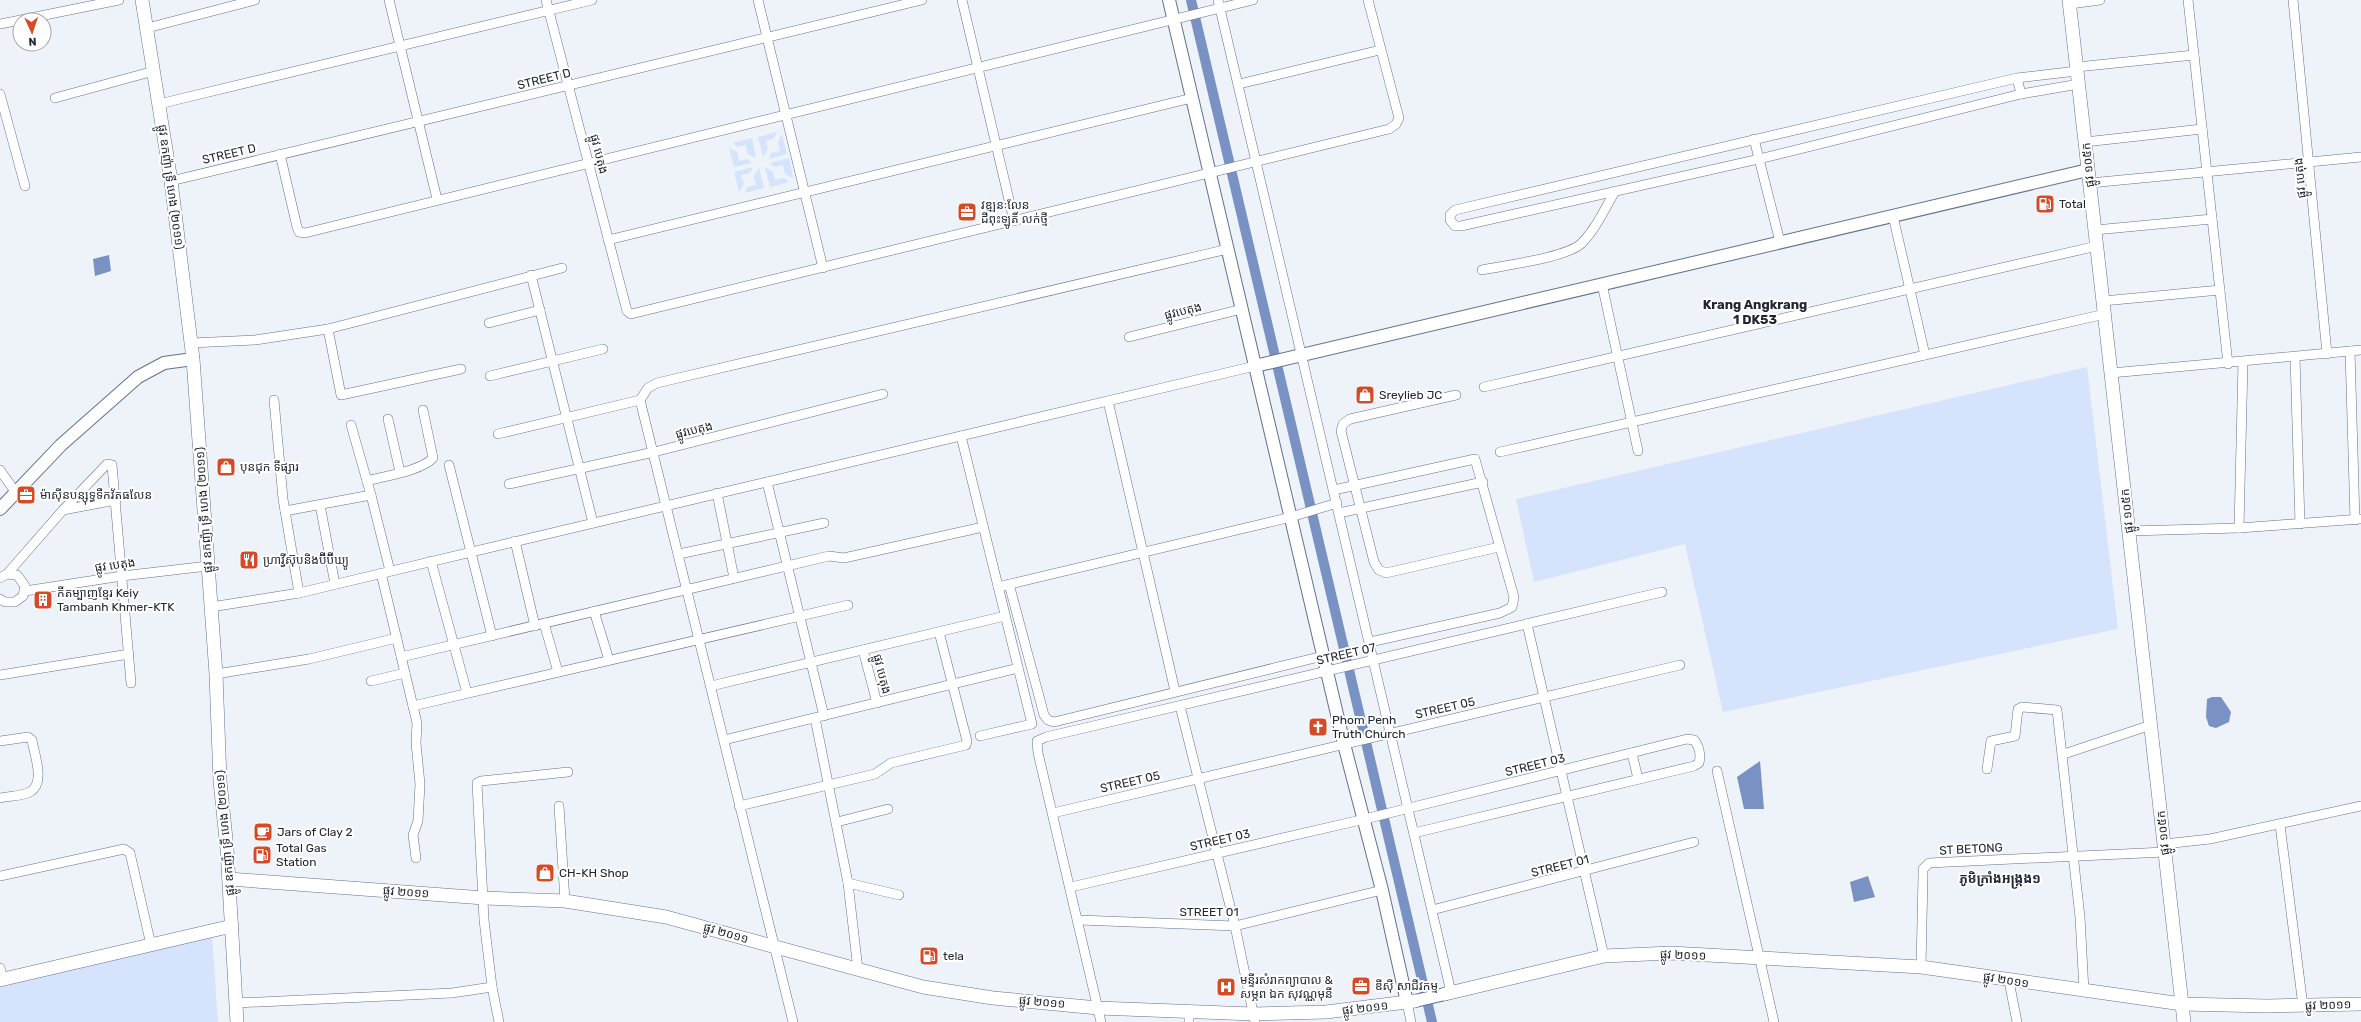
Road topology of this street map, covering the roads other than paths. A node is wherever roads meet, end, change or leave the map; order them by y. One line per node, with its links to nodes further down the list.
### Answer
1 (119, 0): 20 (street)
2 (142, 0): 21 (main road, ផ្លូវ ឧកញ៉ា ទ្រី ហេង (២០១១))
3 (255, 0): 21 (street)
4 (389, 0): 23 (street)
5 (546, 0): 18 (street, ផ្លូវ បេតុង)
6 (592, 0): 18 (street)
7 (758, 0): 22 (street)
8 (922, 0): 22 (street, STREET D)
9 (962, 0): 26 (street)
10 (1169, 0): 19 (street)
11 (1253, 0): 17 (street)
12 (1368, 0): 24 (street)
13 (2100, 0): 16 (street)
14 (2188, 0): 25 (street)
15 (2293, 0): 47 (street, ផ្លូវ បេតុង)
16 (2069, 2): 28 (main road, ផ្លូវ ១០៥ក)
17 (1218, 6): 19 (street); 30 (street)
18 (549, 10): 23 (street); 31 (street, ផ្លូវ បេតុង)
19 (1177, 18): 26 (street); 35 (street)
20 (0, 24)
21 (147, 28): 27 (main road, ផ្លូវ ឧកញ៉ា ទ្រី ហេង (២០១១))
22 (767, 37): 31 (street, STREET D); 37 (street)
23 (400, 46): 36 (street); 38 (street)
24 (1380, 50): 30 (street); 48 (street)
25 (2194, 55): 28 (street); 39 (street)
26 (978, 67): 37 (street); 42 (street)
27 (154, 70): 34 (street); 36 (main road, ផ្លូវ ឧកញ៉ា ទ្រី ហេង (២០១១))
28 (2078, 74): 29 (street); 33 (street); 41 (main road, ផ្លូវ ១០៥ក)
29 (2018, 78): 33 (street); 40 (street)
30 (1239, 84): 48 (street)
31 (568, 85): 38 (street, STREET D); 46 (street, ផ្លូវ បេតុង)
32 (0, 94): 54 (street)
33 (2021, 94): 45 (street)
34 (55, 98)
35 (1192, 98): 42 (street); 51 (street)
36 (159, 104): 52 (main road, ផ្លូវ ឧកញ៉ា ទ្រី ហេង (២០១១))
37 (785, 114): 46 (street); 56 (street)
38 (418, 121): 43 (street, STREET D); 57 (street)
39 (2202, 129): 41 (street); 50 (street)
40 (1754, 139): 45 (street); 55 (street)
41 (2085, 142): 49 (main road, ផ្លូវ ១០៥ក)
42 (996, 145): 56 (street); 60 (street)
43 (280, 154): 52 (street, STREET D); 57 (street)
44 (2361, 158): 47 (street)
45 (1760, 159): 55 (street); 63 (street)
46 (588, 162): 57 (street); 62 (street, ផ្លូវ បេតុង)
47 (2310, 162): 50 (street); 84 (street, ផ្លូវ បេតុង)
48 (1253, 163): 51 (street); 86 (street)
49 (2088, 170): 53 (main road, ផ្លូវ ១០៥ក); 58 (street)
50 (2206, 172): 53 (street); 59 (street)
51 (1213, 173): 60 (street); 65 (street)
52 (171, 181): 80 (main road, ផ្លូវ ឧកញ៉ា ទ្រី ហេង (២០១១))
53 (2090, 183): 61 (main road, ផ្លូវ ១០៥ក)
54 (25, 186)
55 (1615, 191): 68 (street)
56 (804, 192): 62 (street); 67 (street)
57 (437, 199)
58 (1893, 216): 63 (street); 71 (street)
59 (2212, 219): 61 (street); 72 (street)
60 (1014, 221): 67 (street)
61 (2095, 230): 64 (main road, ផ្លូវ ១០៥ក)
62 (608, 240): 67 (street, ផ្លូវ បេតុង)
63 (1780, 242): 70 (street)
64 (2097, 246): 71 (street); 73 (main road, ផ្លូវ ១០៥ក)
65 (1228, 249): 74 (street); 101 (street)
66 (562, 268): 69 (street)
67 (823, 268)
68 (1482, 270)
69 (532, 275): 75 (street); 78 (street)
70 (1602, 284): 86 (street); 87 (street)
71 (1910, 289): 85 (street); 87 (street)
72 (2220, 290): 73 (street); 92 (street)
73 (2103, 301): 76 (main road, ផ្លូវ ១០៥ក)
74 (1242, 309): 79 (street, ផ្លូវបេតុង); 93 (street)
75 (540, 310): 77 (street); 90 (street)
76 (2105, 314): 85 (street); 95 (main road, ផ្លូវ ១០៥ក)
77 (490, 323)
78 (328, 329): 80 (street); 94 (street)
79 (1129, 336)
80 (191, 343): 89 (main road, ផ្លូវ ឧកញ៉ា ទ្រី ហេង (២០១១))
81 (603, 349): 90 (street)
82 (2361, 350): 83 (street)
83 (2350, 351): 84 (street); 136 (street)
84 (2327, 354): 88 (street)
85 (1925, 355): 106 (street)
86 (1299, 356): 93 (street); 122 (street)
87 (1618, 356): 97 (street); 106 (street)
88 (2295, 357): 91 (street); 139 (street)
89 (193, 359): 123 (street); 152 (main road, ផ្លូវ ឧកញ៉ា ទ្រី ហេង (២០១១))
90 (553, 361): 96 (street); 104 (street)
91 (2243, 362): 92 (street); 141 (street)
92 (2228, 364): 95 (street)
93 (1260, 365): 102 (street); 135 (street)
94 (461, 368)
95 (2111, 373): 142 (main road, ផ្លូវ ១០៥ក)
96 (490, 376)
97 (1484, 387)
98 (883, 394): 111 (street, ផ្លូវបេតុង)
99 (1456, 395): 121 (street)
100 (274, 400): 133 (street)
101 (640, 400): 104 (street); 111 (street)
102 (1108, 401): 109 (street); 148 (street)
103 (423, 410): 116 (street)
104 (566, 417): 108 (street); 114 (street)
105 (388, 419): 116 (street)
106 (1632, 422): 110 (street); 112 (street)
107 (351, 425): 117 (street)
108 (498, 434)
109 (961, 436): 118 (street); 140 (street)
110 (1638, 451)
111 (654, 452): 114 (street, ផ្លូវបេតុង); 129 (street)
112 (1500, 452)
113 (448, 465): 147 (street)
114 (579, 468): 120 (street, ផ្លូវបេតុង); 138 (street)
115 (0, 470): 123 (street)
116 (400, 472): 117 (street)
117 (367, 481): 125 (street)
118 (767, 482): 124 (street); 143 (street)
119 (1483, 482): 121 (street); 131 (street); 146 (street)
120 (509, 484)
121 (1356, 485): 122 (street); 131 (street)
122 (1334, 490): 127 (street)
123 (16, 493): 130 (street)
124 (717, 493): 129 (street); 145 (street)
125 (371, 495): 128 (street); 153 (street)
126 (116, 500): 132 (street); 132 (street); 154 (street)
127 (1333, 504): 134 (street); 135 (street)
128 (320, 505): 133 (street); 157 (street)
129 (667, 505): 138 (street); 149 (street)
130 (0, 509)
131 (1360, 509): 134 (street); 146 (street)
132 (63, 510): 155 (street)
133 (285, 511): 163 (street)
134 (1340, 513): 177 (street)
135 (1296, 515): 148 (street); 181 (street)
136 (2358, 520): 139 (street)
137 (824, 522): 143 (street)
138 (593, 523): 144 (street)
139 (2300, 524): 141 (street)
140 (983, 526): 151 (street); 159 (street)
141 (2239, 528): 142 (street)
142 (2129, 531): 204 (main road, ផ្លូវ ១០៥ក)
143 (780, 532): 145 (street); 151 (street)
144 (515, 541): 147 (street); 172 (street)
145 (728, 544): 149 (street); 156 (street)
146 (1499, 546): 177 (street)
147 (470, 552): 150 (street); 174 (street)
148 (1142, 552): 158 (street); 197 (street)
149 (679, 554): 160 (street)
150 (432, 561): 153 (street); 178 (street)
151 (788, 565): 156 (street); 168 (street)
152 (208, 566): 154 (street, ផ្លូវ បេតុង); 166 (main road, ផ្លូវ ឧកញ៉ា ទ្រី ហេង (២០១១))
153 (385, 572): 157 (street); 175 (street)
154 (122, 576): 161 (street, ផ្លូវ បេតុង); 180 (street)
155 (2, 577): 161 (street)
156 (734, 578): 160 (street)
157 (335, 584): 163 (street)
158 (1009, 584): 159 (street); 197 (street)
159 (998, 587): 169 (street)
160 (687, 589): 167 (street); 176 (street)
161 (25, 591): 164 (street)
162 (1662, 592): 171 (street, STREET 07)
163 (299, 593): 166 (street)
164 (0, 599)
165 (848, 605): 168 (street)
166 (211, 607): 191 (main road, ផ្លូវ ឧកញ៉ា ទ្រី ហេង (២០១១))
167 (594, 611): 170 (street); 183 (street)
168 (800, 616): 176 (street); 185 (street)
169 (1005, 616): 173 (street); 187 (street)
170 (544, 623): 172 (street); 189 (street)
171 (1527, 624): 184 (street, STREET 07); 199 (street)
172 (535, 626): 174 (street)
173 (940, 632): 179 (street); 195 (street)
174 (492, 636): 178 (street)
175 (397, 638): 182 (street); 191 (street)
176 (700, 639): 183 (street); 196 (street)
177 (1370, 642): 184 (street)
178 (454, 645): 182 (street); 198 (street)
179 (863, 650): 185 (street); 200 (street, ផ្លូវ បេតុង)
180 (129, 654): 192 (street); 194 (street)
181 (1324, 656): 188 (street); 197 (street)
182 (401, 657): 190 (street)
183 (609, 660): 189 (street)
184 (1369, 661): 188 (street, STREET 07); 205 (street)
185 (812, 662): 196 (street); 203 (street)
186 (1680, 665): 199 (street, STREET 05)
187 (1018, 668): 195 (street); 206 (street)
188 (1331, 670): 202 (street, STREET 07); 209 (street)
189 (558, 672): 198 (street)
190 (405, 673): 193 (street); 201 (street)
191 (216, 674): 238 (main road, ផ្លូវ ឧកញ៉ា ទ្រី ហេង (២០១១))
192 (0, 675)
193 (371, 681)
194 (131, 683)
195 (953, 685): 200 (street); 218 (street)
196 (711, 686): 207 (street)
197 (1175, 691)
198 (467, 694): 201 (street)
199 (1544, 697): 205 (street, STREET 05); 214 (street)
200 (877, 703): 203 (street)
201 (413, 706): 235 (street)
202 (1180, 706): 216 (street); 226 (street, STREET 07)
203 (819, 717): 207 (street); 218 (street)
204 (2151, 725): 211 (street); 232 (main road, ផ្លូវ ១០៥ក)
205 (1388, 734): 209 (street, STREET 05); 225 (street)
206 (980, 736)
207 (724, 740): 222 (street)
208 (0, 741): 220 (street)
209 (1348, 744): 216 (street, STREET 05); 227 (street)
210 (1632, 753): 214 (street, STREET 03); 217 (street); 217 (street, STREET 03)
211 (2064, 754): 212 (street); 234 (street)
212 (1987, 769)
213 (1717, 770): 252 (street)
214 (1562, 771): 219 (street); 225 (street, STREET 03)
215 (568, 772): 243 (street)
216 (1198, 779): 226 (street, STREET 05); 233 (street)
217 (1638, 780): 219 (street, STREET 03)
218 (830, 786): 222 (street); 228 (street)
219 (1568, 797): 230 (street, STREET 03); 236 (street)
220 (0, 798)
221 (559, 806): 244 (street)
222 (739, 806): 250 (street)
223 (2361, 806): 229 (street, ST BETONG)
224 (888, 809): 228 (street)
225 (1406, 809): 227 (street, STREET 03); 230 (street)
226 (1053, 813): 240 (street)
227 (1366, 819): 233 (street, STREET 03); 241 (street)
228 (836, 822): 239 (street)
229 (2280, 825): 232 (street, ST BETONG); 264 (street)
230 (1414, 833): 245 (street)
231 (1694, 842): 236 (street, STREET 01)
232 (2165, 848): 234 (street, ST BETONG); 262 (main road, ផ្លូវ ១០៥ក)
233 (1217, 853): 240 (street, STREET 03); 248 (street)
234 (2073, 857): 253 (street, ST BETONG); 258 (street)
235 (416, 858)
236 (1585, 872): 245 (street, STREET 01); 251 (street)
237 (0, 876): 249 (street)
238 (229, 879): 243 (main road, ផ្លូវ ២០១១); 247 (main road, ផ្លូវ ឧកញ៉ា ទ្រី ហេង (២០១១))
239 (848, 883): 242 (street); 254 (street)
240 (1070, 887): 246 (street)
241 (1382, 890): 248 (street, STREET 01); 260 (street)
242 (899, 895)
243 (484, 898): 244 (main road, ផ្លូវ ២០១១); 257 (street)
244 (565, 901): 250 (main road, ផ្លូវ ២០១១)
245 (1432, 910): 259 (street)
246 (1079, 920): 248 (street, STREET 01); 265 (street)
247 (232, 926): 249 (main road); 261 (main road, ផ្លូវ ឧកញ៉ា ទ្រី ហេង (២០១១))
248 (1235, 926): 267 (street)
249 (151, 945): 255 (main road)
250 (776, 947): 254 (main road, ផ្លូវ ២០១១); 270 (street)
251 (1604, 956): 252 (main road, ផ្លូវ ២០១១); 259 (main road, ផ្លូវ ២០១១)
252 (1760, 959): 253 (main road, ផ្លូវ ២០១១); 273 (street)
253 (1921, 967): 256 (main road, ផ្លូវ ២០១១)
254 (858, 970): 265 (main road, ផ្លូវ ២០១១)
255 (1, 976)
256 (2009, 981): 258 (main road, ផ្លូវ ២០១១); 274 (street)
257 (492, 988): 261 (street); 269 (street)
258 (2084, 991): 262 (main road, ផ្លូវ ២០១១)
259 (1448, 993): 260 (street, ផ្លូវ ២០១១)
260 (1411, 1002): 267 (main road, ផ្លូវ ២០១១); 272 (street)
261 (236, 1003): 268 (main road, ផ្លូវ ឧកញ៉ា ទ្រី ហេង (២០១១))
262 (2182, 1004): 264 (main road, ផ្លូវ ២០១១); 275 (main road, ផ្លូវ ១០៥ក)
263 (2361, 1004): 264 (main road, ផ្លូវ ២០១១)
264 (2303, 1006)
265 (1098, 1008): 266 (main road, ផ្លូវ ២០១១); 271 (street)
266 (1189, 1017): 267 (main road, ផ្លូវ ២០១១)
267 (1254, 1018)
268 (237, 1022)
269 (499, 1022)
270 (793, 1022)
271 (1101, 1022)
272 (1411, 1022)
273 (1774, 1022)
274 (2017, 1022)
275 (2184, 1022)

